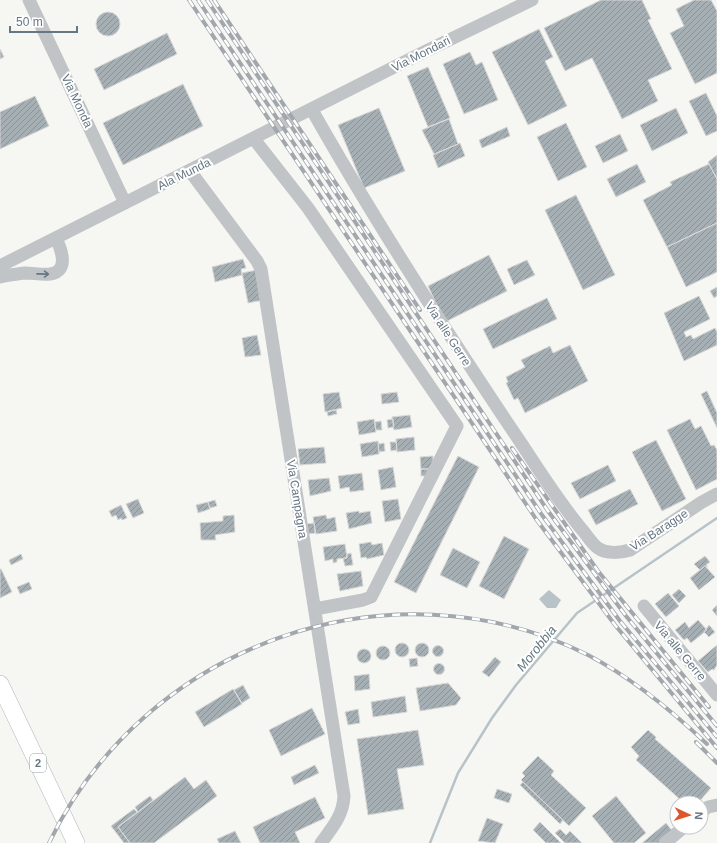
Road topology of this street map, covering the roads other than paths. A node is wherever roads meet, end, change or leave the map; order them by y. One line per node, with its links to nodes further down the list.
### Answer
1 (29, 0): 6 (street, Via Monda)
2 (532, 0): 3 (street, Via Mondari)
3 (312, 110): 4 (street, Ala Munda); 10 (street, Via alle Gerre)
4 (254, 139): 5 (street, Ala Munda); 12 (street)
5 (190, 171): 6 (street, Ala Munda); 12 (street, Via Campagna)
6 (125, 203): 7 (street, Ala Munda)
7 (56, 238): 8 (street, Ala Munda); 8 (street, Ala Munda, one-way to 7)
8 (1, 271)
9 (717, 494): 10 (street, Via Baragge)
10 (598, 548)
11 (644, 606): 14 (street, Via alle Gerre)
12 (315, 609): 17 (street, Via Campagna)
13 (0, 684): 16 (main road, 2)
14 (717, 695)
15 (674, 835): 18 (street)
16 (76, 843)
17 (321, 843)
18 (665, 843)

